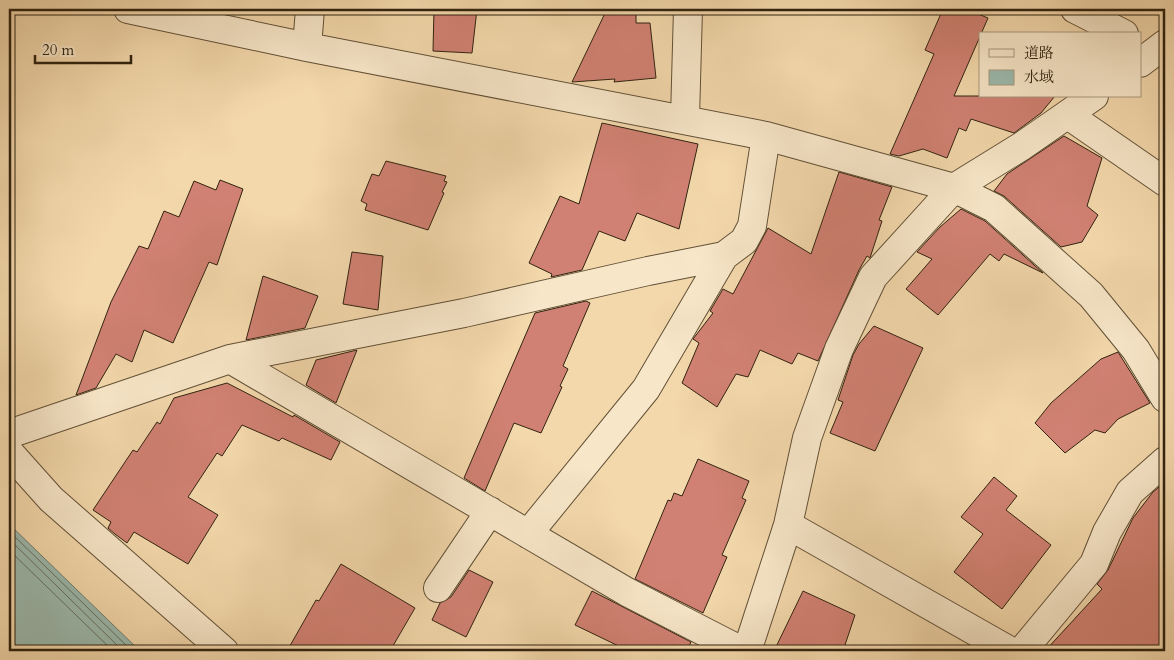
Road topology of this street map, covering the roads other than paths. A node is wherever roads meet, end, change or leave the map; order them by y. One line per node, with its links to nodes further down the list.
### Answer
1 (128, 9): 6 (street)
2 (310, 9): 6 (street)
3 (688, 9): 9 (street)
4 (1075, 9): 5 (street)
5 (1120, 32)
6 (307, 47): 9 (street)
7 (1091, 98): 8 (street)
8 (1068, 115): 11 (street); 12 (street)
9 (685, 118): 10 (street)
10 (766, 136): 12 (street); 13 (street)
11 (1165, 182)
12 (954, 188): 15 (street); 20 (street)
13 (724, 256): 14 (street); 21 (street)
14 (230, 359): 16 (street); 19 (street)
15 (1165, 398)
16 (9, 434)
17 (9, 452): 23 (street)
18 (1165, 461): 27 (street)
19 (490, 511): 21 (street); 22 (street)
20 (788, 526): 25 (street); 26 (street)
21 (528, 534): 24 (street)
22 (438, 588)
23 (224, 651)
24 (742, 651)
25 (747, 651)
26 (1010, 651)
27 (1022, 651)

